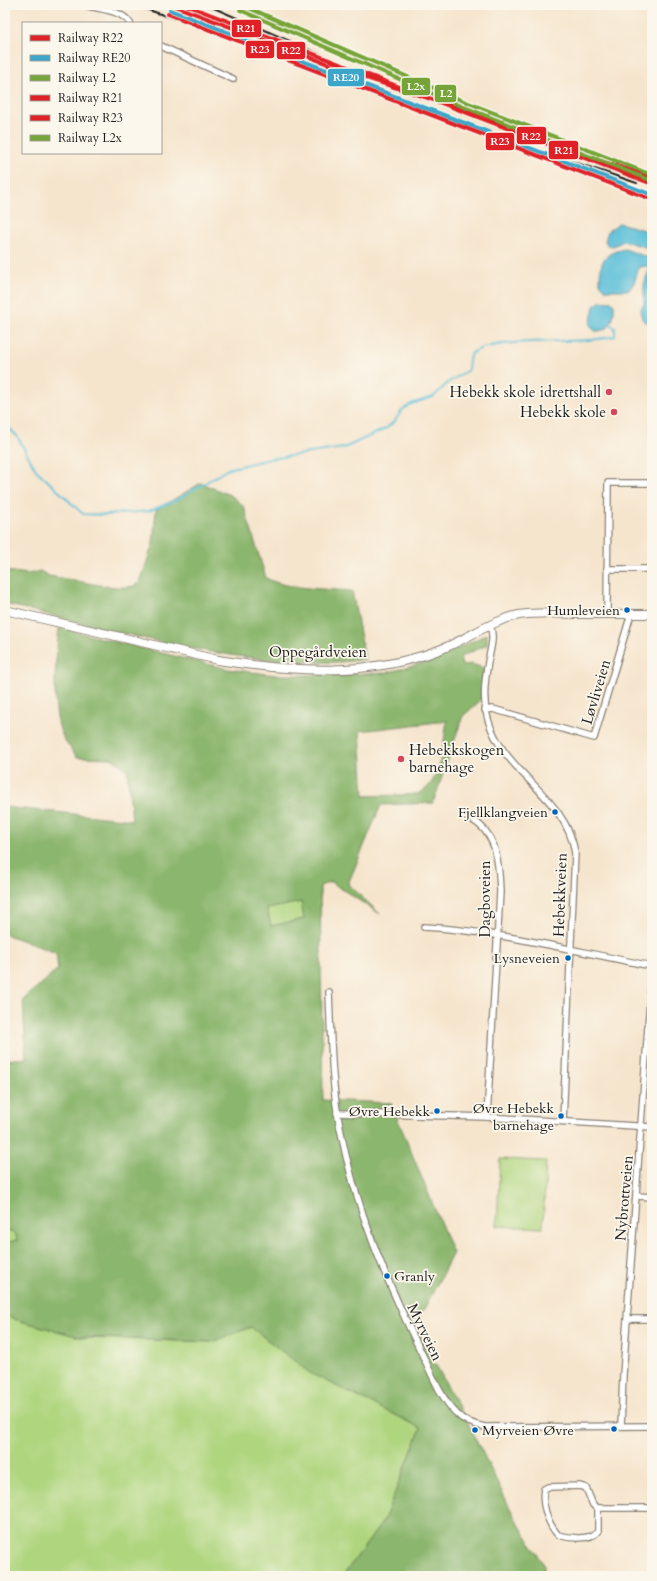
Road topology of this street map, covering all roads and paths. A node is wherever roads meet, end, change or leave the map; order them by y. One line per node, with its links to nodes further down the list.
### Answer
1 (85, 5): 2 (street)
2 (129, 22)
3 (162, 46): 4 (street)
4 (233, 79)
5 (652, 483): 6 (street)
6 (608, 569): 7 (street); 9 (street)
7 (652, 569)
8 (5, 610): 12 (main road, Oppegårdveien)
9 (607, 614): 10 (main road, Oppegårdveien); 12 (main road, Oppegårdveien)
10 (631, 614): 11 (main road, Oppegårdveien); 13 (street, Løvliveien)
11 (652, 614)
12 (490, 626): 13 (street, Hebekkveien)
13 (486, 710): 17 (street, Hebekkveien)
14 (464, 816): 16 (street, Dagboveien)
15 (424, 927): 16 (street)
16 (497, 935): 17 (street); 22 (street, Dagboveien)
17 (571, 951): 18 (street); 23 (street, Hebekkveien)
18 (652, 966)
19 (652, 971): 24 (street, Nybrottveien)
20 (329, 992): 21 (street, Myrveien)
21 (337, 1112): 22 (street); 30 (street, Myrveien)
22 (487, 1117): 23 (street)
23 (562, 1121): 24 (street)
24 (642, 1126): 25 (street); 26 (street, Nybrottveien)
25 (652, 1127)
26 (637, 1196): 27 (street); 28 (street, Nybrottveien)
27 (652, 1197)
28 (628, 1319): 29 (street); 30 (street, Nybrottveien)
29 (652, 1319)
30 (621, 1426): 31 (street, Myrveien)
31 (652, 1426)
32 (598, 1508): 32 (street); 33 (street)
33 (652, 1508)

